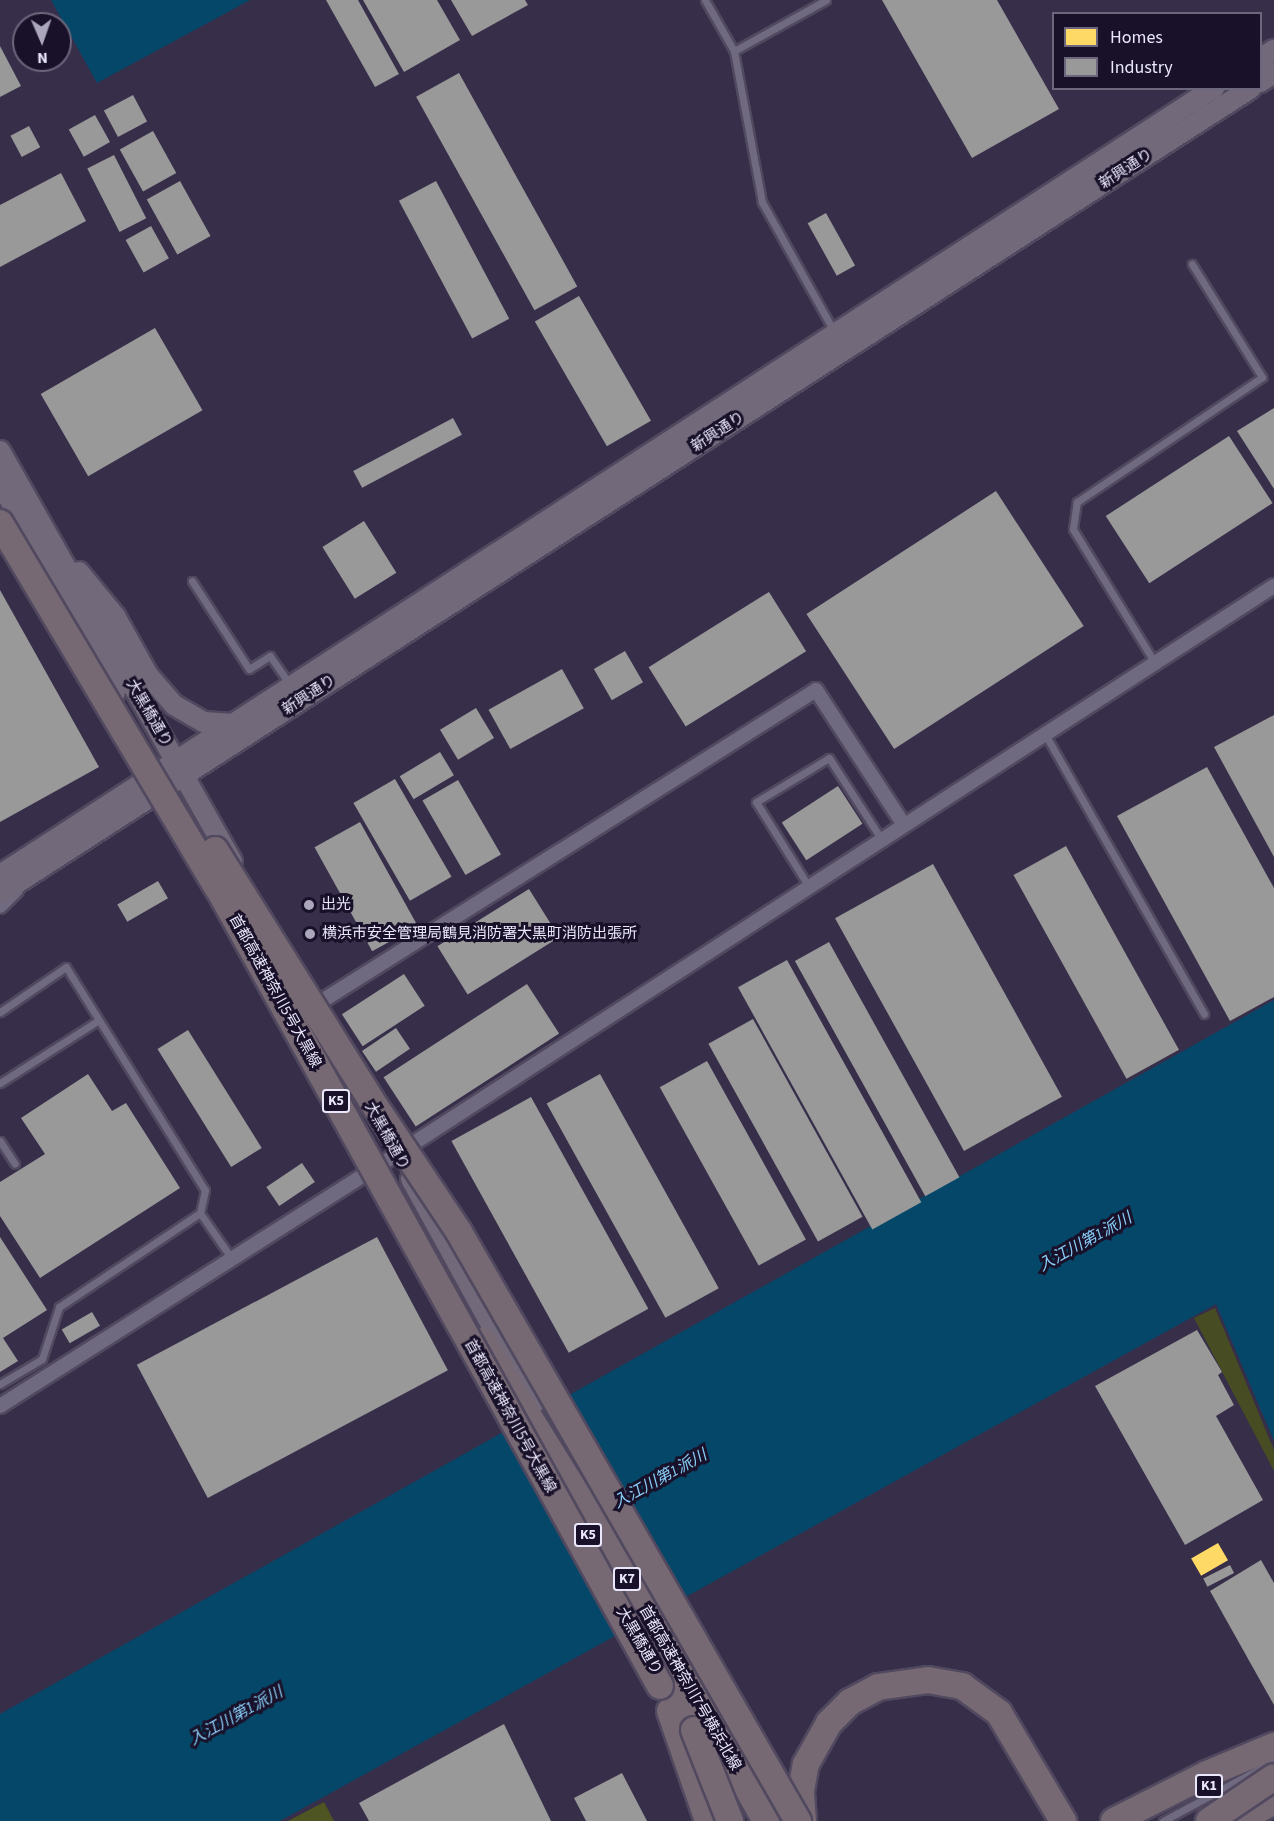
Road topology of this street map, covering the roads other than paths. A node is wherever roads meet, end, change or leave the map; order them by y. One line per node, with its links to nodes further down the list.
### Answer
1 (705, 0): 3 (lane)
2 (826, 0): 3 (lane)
3 (734, 51): 7 (lane)
4 (1211, 90): 7 (street, 新興通り)
5 (1248, 90): 8 (street, 新興通り)
6 (1192, 264): 16 (lane)
7 (834, 333): 8 (lane); 17 (street, 新興通り)
8 (846, 350): 20 (street, 新興通り)
9 (0, 451): 13 (street, 大黒橋通り)
10 (0, 482): 20 (street, 大黒橋通り)
11 (0, 507): 20 (highway, 首都高速神奈川5号大黒線 / K5)
12 (0, 523): 42 (highway, 首都高速神奈川5号大黒線 / K5, bridge)
13 (45, 530): 18 (street); 20 (street, 大黒橋通り)
14 (192, 581): 17 (lane)
15 (1274, 586): 16 (street)
16 (1155, 663): 19 (street)
17 (290, 685): 18 (street, 新興通り)
18 (232, 724): 20 (street, 新興通り)
19 (1045, 734): 21 (street); 30 (lane)
20 (171, 775): 23 (street); 24 (street); 28 (street, 大黒橋通り); 36 (street, 大黒橋通り); 39 (highway, 首都高速神奈川5号大黒線 / K5); 54 (highway, bridge)
21 (904, 825): 22 (street); 28 (street)
22 (882, 840): 25 (street); 25 (lane)
23 (33, 873): 26 (street); 27 (street)
24 (0, 875)
25 (809, 887): 34 (street)
26 (0, 894)
27 (0, 906)
28 (315, 1006): 34 (street, 大黒橋通り)
29 (0, 1012): 31 (lane)
30 (1204, 1014)
31 (99, 1020): 32 (lane); 37 (lane)
32 (0, 1083)
33 (0, 1142): 35 (lane)
34 (397, 1154): 36 (street); 53 (street, 大黒橋通り)
35 (15, 1164)
36 (374, 1169): 38 (street); 51 (street, 大黒橋通り, bridge)
37 (200, 1213): 38 (lane); 40 (lane)
38 (232, 1259): 41 (street)
39 (482, 1341): 50 (highway, K5, bridge); 52 (highway, 首都高速神奈川7号横浜北線 / K7)
40 (0, 1384)
41 (0, 1406)
42 (660, 1686): 49 (highway, K5); 51 (highway, 首都高速神奈川7号横浜北線, bridge)
43 (1274, 1746): 57 (highway)
44 (1274, 1750): 58 (highway, K1)
45 (1274, 1761): 59 (lane)
46 (1274, 1777): 60 (highway, bridge); 61 (highway, bridge)
47 (1274, 1785): 61 (highway, bridge)
48 (1274, 1799): 62 (lane); 63 (highway)
49 (708, 1821)
50 (730, 1821)
51 (740, 1821)
52 (766, 1821)
53 (776, 1821)
54 (798, 1821)
55 (803, 1821): 56 (highway)
56 (1064, 1821)
57 (1114, 1821)
58 (1145, 1821)
59 (1163, 1821)
60 (1192, 1821)
61 (1209, 1821)
62 (1230, 1821)
63 (1238, 1821)

